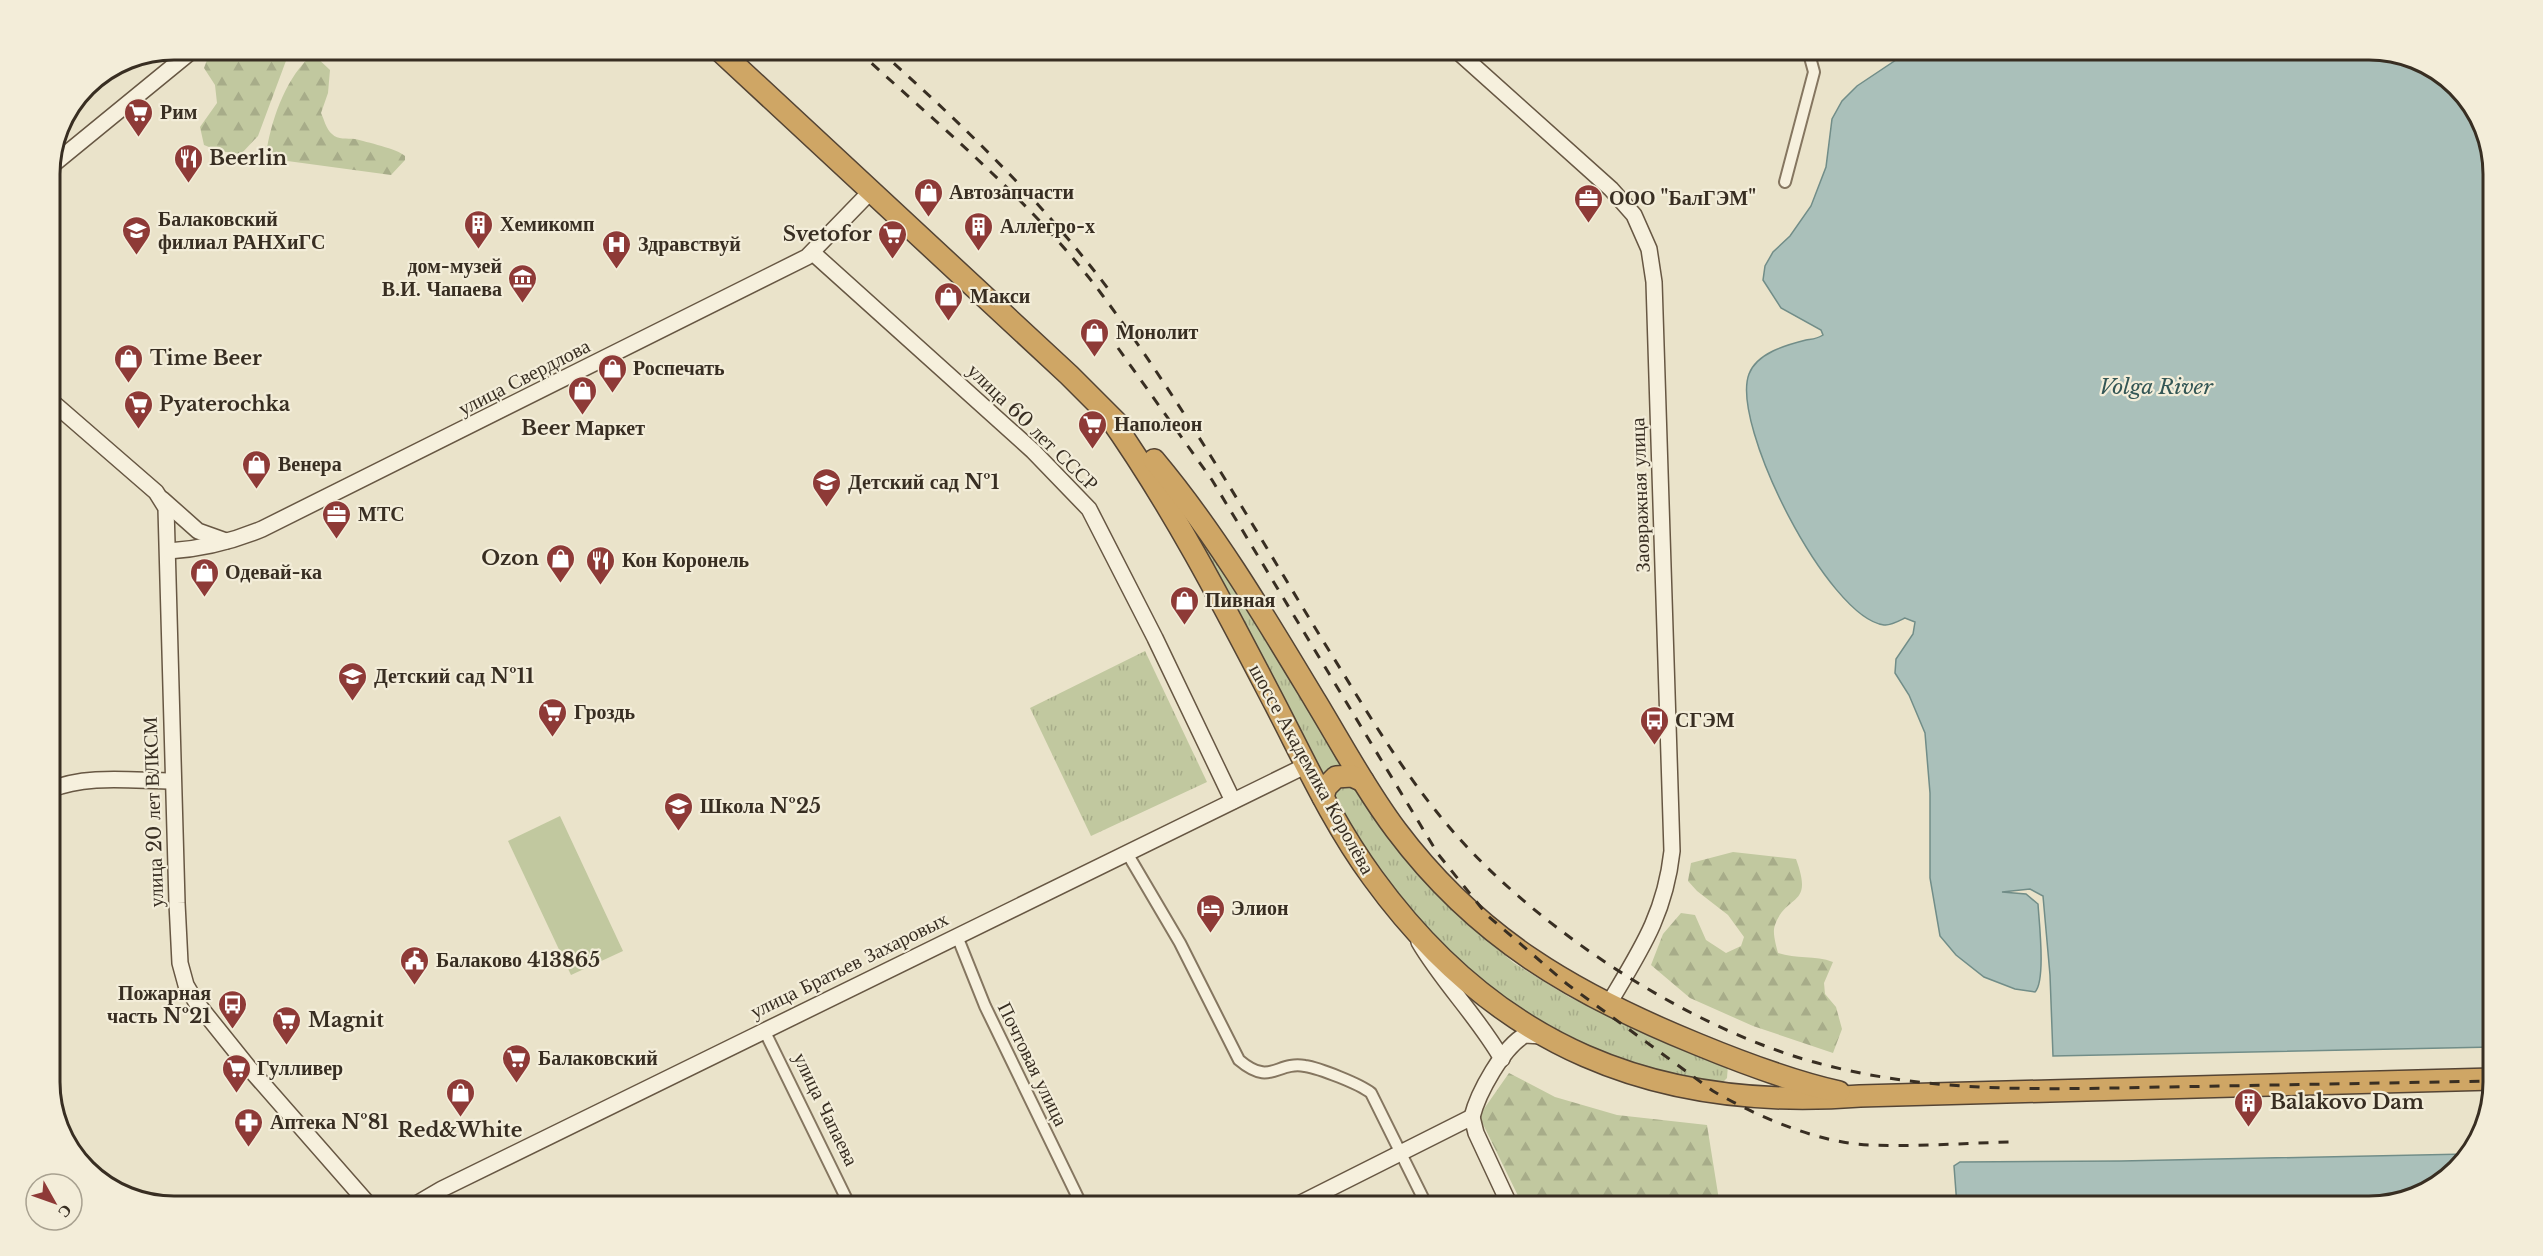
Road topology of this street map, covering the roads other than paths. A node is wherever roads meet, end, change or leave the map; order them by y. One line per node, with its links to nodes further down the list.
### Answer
1 (180, 60): 5 (street)
2 (730, 60): 7 (highway, шоссе Академика Королёва)
3 (1467, 60): 23 (street, Заовражная улица)
4 (1811, 60): 6 (street)
5 (62, 153)
6 (1785, 182)
7 (872, 190): 8 (street, улица Свердлова); 10 (highway, шоссе Академика Королёва)
8 (813, 253): 12 (street, улица Свердлова); 19 (street, улица 60 лет СССР)
9 (60, 409): 11 (street, улица 20 лет ВЛКСМ)
10 (1108, 415): 14 (highway, шоссе Академика Королёва); 16 (highway, шоссе Академика Королёва)
11 (156, 492): 12 (street); 13 (street, улица 20 лет ВЛКСМ)
12 (229, 542): 13 (street, улица Свердлова)
13 (169, 551): 15 (street, улица 20 лет ВЛКСМ)
14 (1307, 765): 18 (highway, шоссе Академика Королёва); 19 (street, улица Братьев Захаровых)
15 (173, 781): 17 (street); 33 (street, улица 20 лет ВЛКСМ)
16 (1363, 781): 18 (highway); 23 (highway, шоссе Академика Королёва)
17 (60, 787)
18 (1323, 797): 21 (highway, шоссе Академика Королёва)
19 (1233, 801): 20 (street, улица Братьев Захаровых)
20 (1127, 853): 22 (street, улица Братьев Захаровых); 32 (street)
21 (1408, 923): 25 (highway, шоссе Академика Королёва); 27 (street)
22 (957, 936): 24 (street, улица Братьев Захаровых); 36 (street, Почтовая улица)
23 (1608, 1005): 26 (highway, шоссе Академика Королёва)
24 (764, 1030): 34 (street, улица Братьев Захаровых); 35 (street, улица Чапаева)
25 (1547, 1037): 27 (street); 29 (highway, шоссе Академика Королёва)
26 (1726, 1056): 29 (highway); 30 (highway, шоссе Академика Королёва)
27 (1502, 1059): 31 (street)
28 (2483, 1079): 30 (highway)
29 (1718, 1091): 30 (highway, шоссе Академика Королёва)
30 (1860, 1096)
31 (1472, 1117): 32 (street); 39 (street)
32 (1401, 1152): 37 (street); 38 (street)
33 (361, 1196)
34 (430, 1196)
35 (845, 1196)
36 (1077, 1196)
37 (1315, 1196)
38 (1422, 1196)
39 (1505, 1196)

